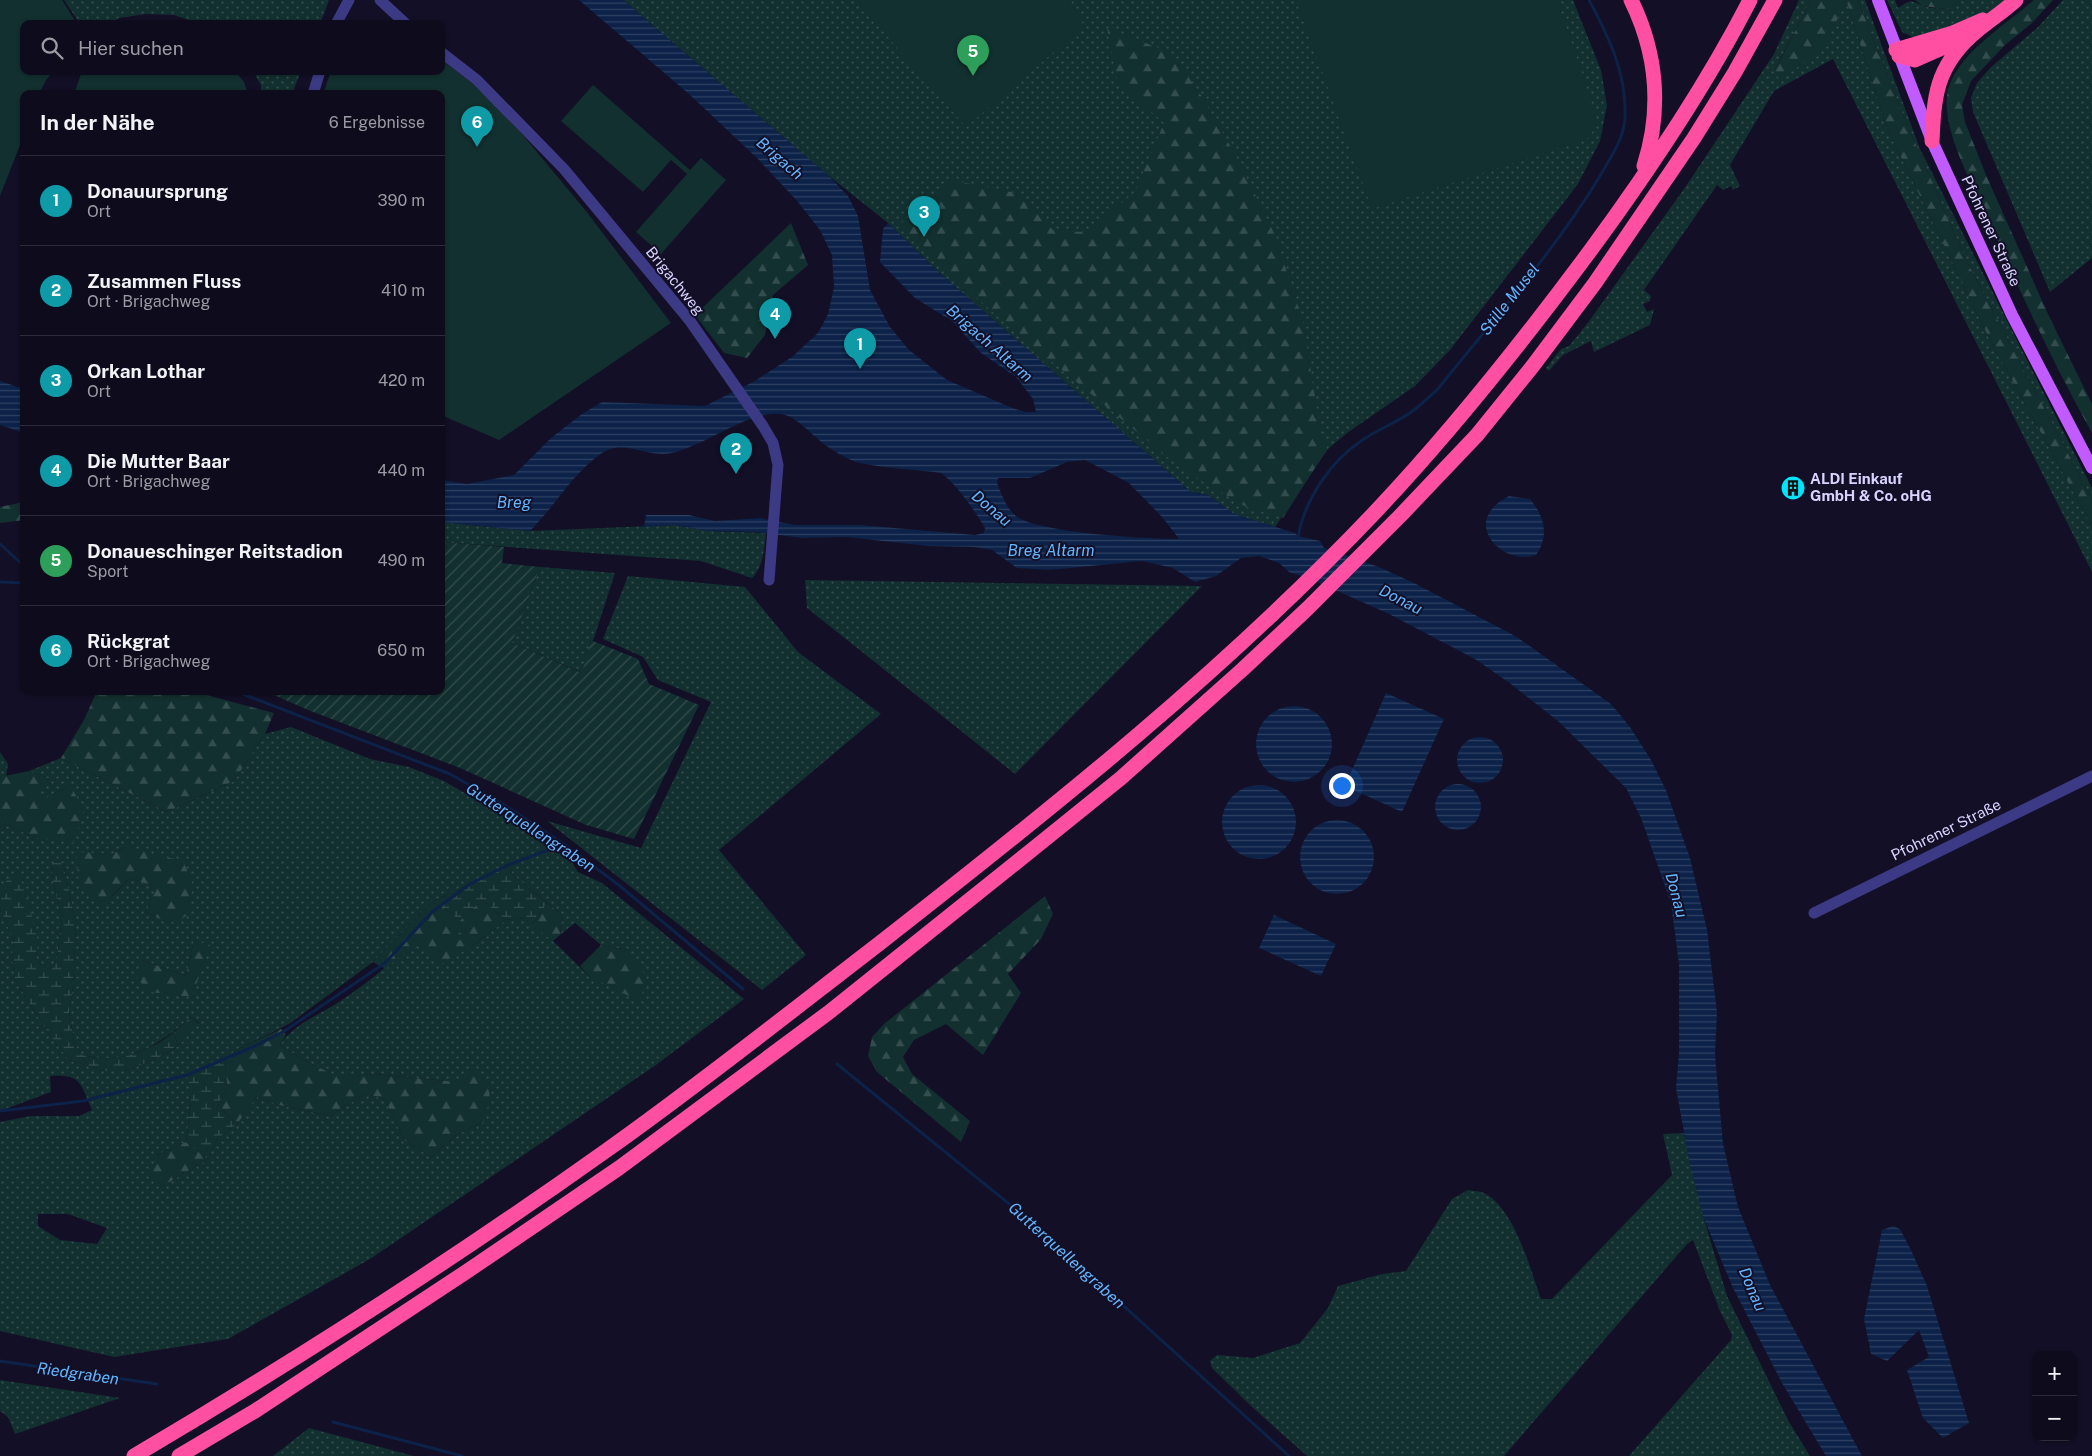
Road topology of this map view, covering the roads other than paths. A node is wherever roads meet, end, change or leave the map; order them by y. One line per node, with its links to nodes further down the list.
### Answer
1 (349, 0): 9 (street)
2 (380, 0): 10 (street)
3 (1631, 0): 17 (highway)
4 (1750, 0): 17 (highway)
5 (1775, 0): 23 (highway)
6 (1878, 0): 12 (main road, Pfohrener Straße)
7 (2016, 0): 8 (highway)
8 (2005, 11): 11 (highway); 12 (highway)
9 (338, 20)
10 (402, 20)
11 (1972, 35): 12 (highway); 16 (highway)
12 (1897, 53): 16 (main road, Pfohrener Straße)
13 (445, 55): 19 (street, Brigachweg)
14 (319, 75): 15 (street)
15 (314, 90)
16 (1932, 141): 18 (main road, Pfohrener Straße)
17 (1634, 189): 22 (highway)
18 (2092, 468)
19 (769, 580)
20 (2092, 776): 21 (street, Pfohrener Straße)
21 (1814, 913)
22 (134, 1456)
23 (179, 1456)

